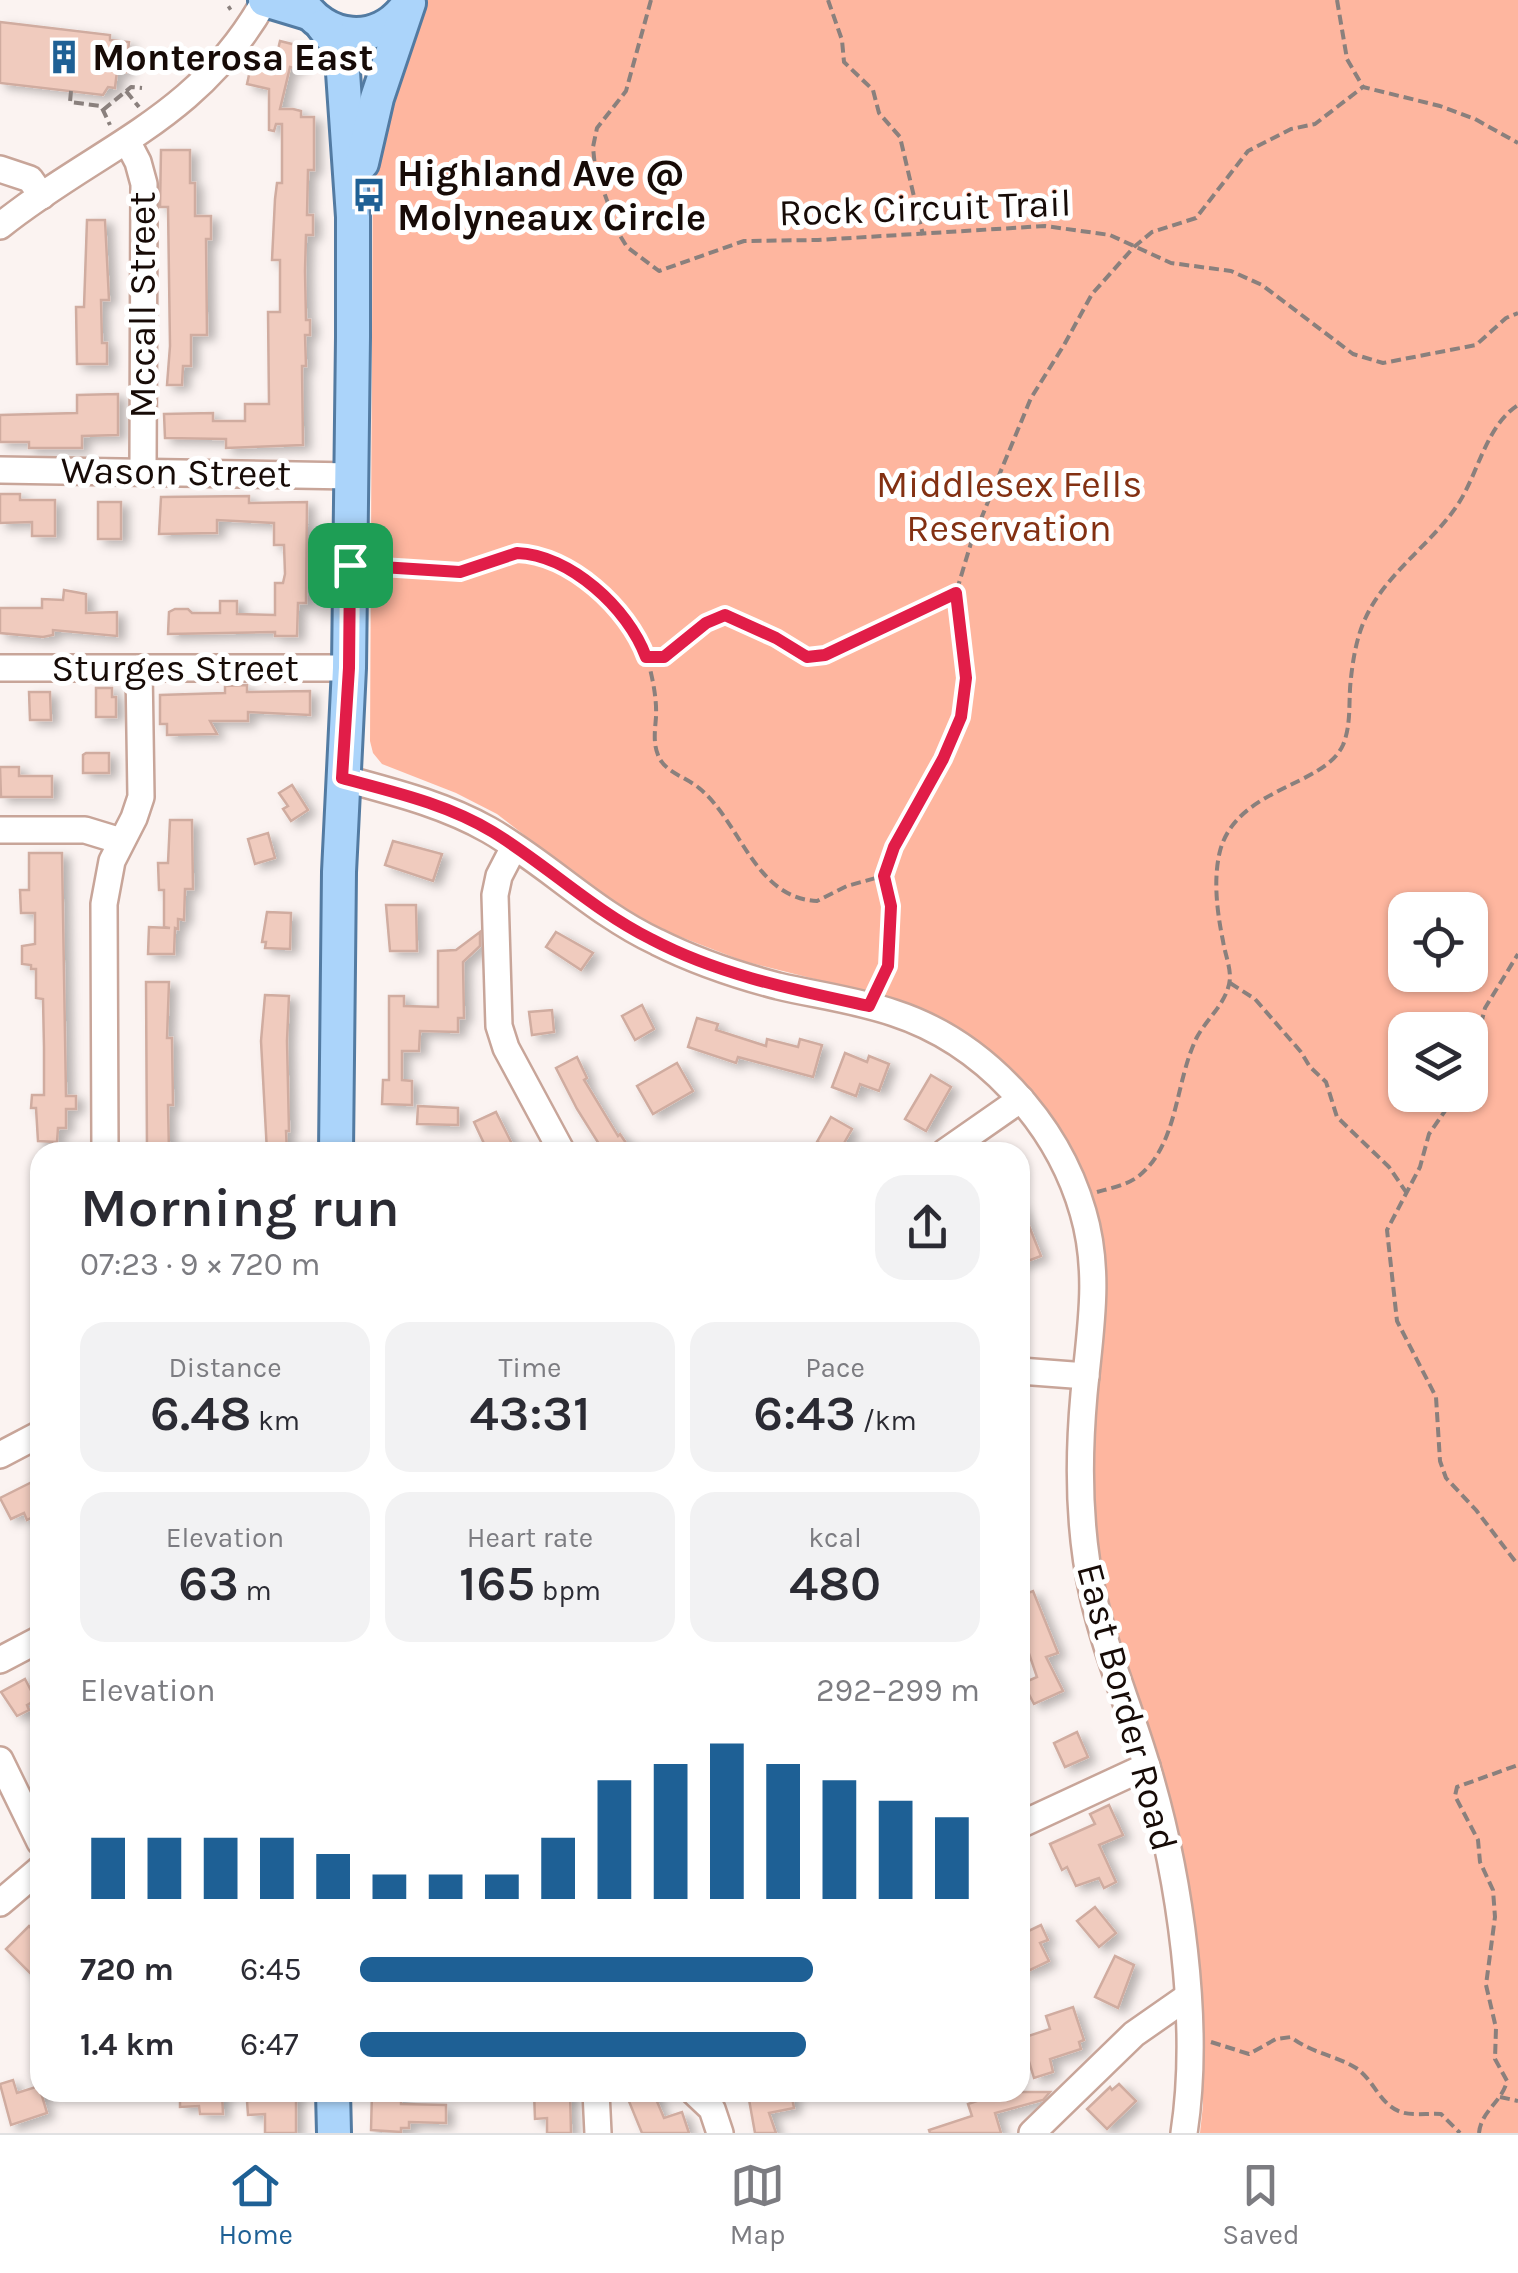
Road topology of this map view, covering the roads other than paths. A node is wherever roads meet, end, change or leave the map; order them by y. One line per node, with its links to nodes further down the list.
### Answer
1 (265, 0): 3 (main road); 4 (street)
2 (409, 2): 3 (main road); 7 (main road)
3 (310, 13): 7 (main road)
4 (121, 137): 6 (street); 10 (street, Mccall Street)
5 (0, 169): 6 (street)
6 (42, 196): 8 (street)
7 (353, 217): 11 (main road)
8 (0, 226)
9 (0, 470): 10 (street, Wason Street)
10 (142, 471): 11 (street, Wason Street)
11 (352, 476): 14 (main road)
12 (0, 668): 13 (street, Sturges Street)
13 (139, 668): 14 (street, Sturges Street); 17 (street)
14 (349, 668): 15 (main road)
15 (342, 778): 18 (street, East Border Road); 21 (main road)
16 (0, 830): 17 (street)
17 (121, 841): 20 (street)
18 (514, 847): 19 (street, East Border Road); 22 (street)
19 (1021, 1100): 23 (street); 25 (street, East Border Road)
20 (105, 1142)
21 (336, 1142)
22 (557, 1142)
23 (960, 1142)
24 (1030, 1372): 25 (street)
25 (1086, 1376): 31 (street, East Border Road)
26 (30, 1439): 27 (street)
27 (0, 1454)
28 (30, 1644): 29 (street)
29 (0, 1660)
30 (0, 1760): 33 (street)
31 (1147, 1766): 32 (street); 36 (street, East Border Road)
32 (1030, 1821)
33 (30, 1822)
34 (30, 1878): 35 (street)
35 (0, 1903)
36 (1187, 1997): 41 (street); 42 (street, East Border Road)
37 (334, 2102): 39 (main road)
38 (596, 2102): 40 (street)
39 (334, 2133)
40 (598, 2133)
41 (1032, 2133)
42 (1184, 2133)

